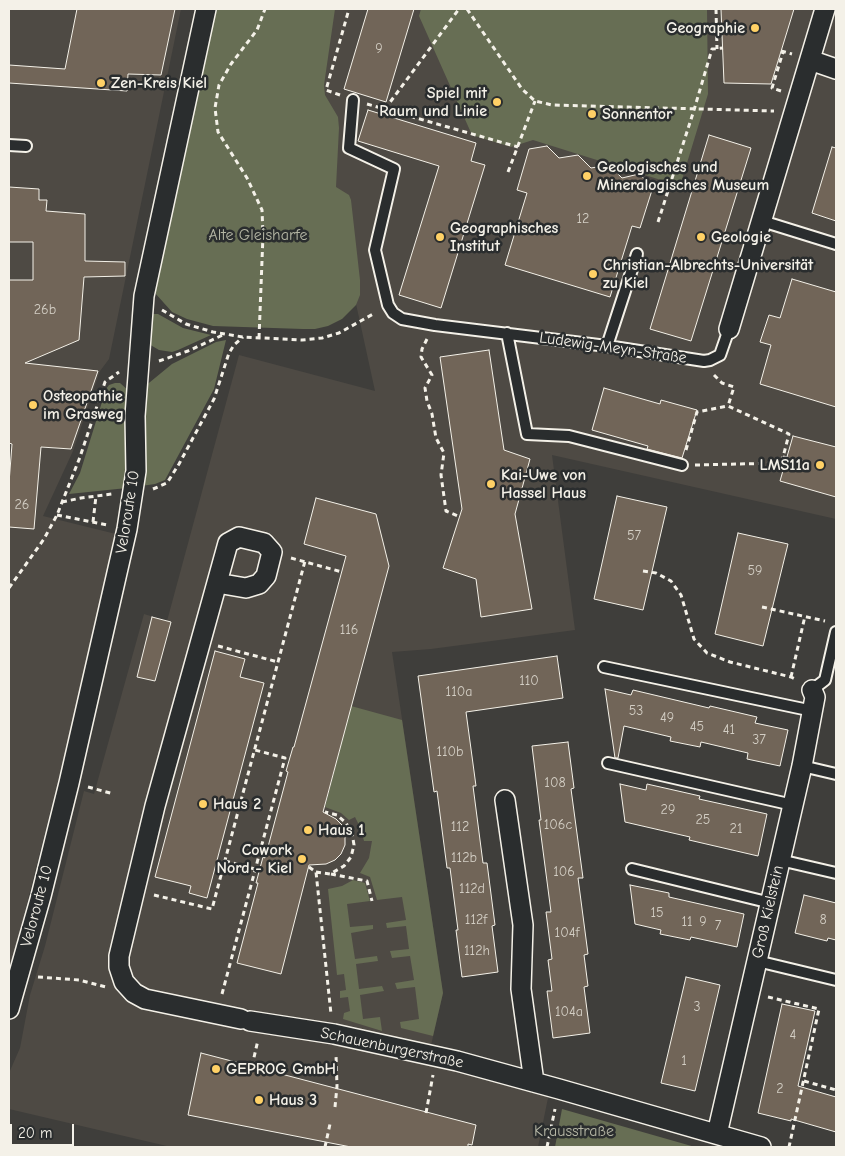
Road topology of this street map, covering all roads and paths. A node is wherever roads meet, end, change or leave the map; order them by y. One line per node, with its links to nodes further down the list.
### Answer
1 (206, 9): 26 (street, Veloroute 10)
2 (265, 9): 32 (path)
3 (349, 9): 13 (path)
4 (459, 9): 15 (path)
5 (467, 9): 14 (path)
6 (716, 9): 9 (path)
7 (825, 9): 10 (street, Ludewig-Meyn-Straße)
8 (723, 48): 9 (path)
9 (717, 49): 16 (path)
10 (802, 57): 11 (street); 12 (path); 17 (street, Ludewig-Meyn-Straße)
11 (836, 69)
12 (781, 91)
13 (352, 100): 15 (path); 27 (lane)
14 (535, 101): 16 (path); 20 (path)
15 (385, 109): 20 (path)
16 (694, 110): 17 (path); 23 (path)
17 (794, 111): 22 (street, Ludewig-Meyn-Straße)
18 (9, 145): 19 (lane)
19 (26, 146)
20 (518, 147): 21 (path)
21 (508, 172)
22 (762, 221): 24 (lane); 29 (street, Ludewig-Meyn-Straße)
23 (658, 222)
24 (836, 244)
25 (637, 254): 33 (lane)
26 (144, 296): 31 (path); 39 (street, Veloroute 10)
27 (388, 305): 28 (lane, Ludewig-Meyn-Straße); 32 (path)
28 (435, 325): 30 (lane, Ludewig-Meyn-Straße); 42 (path)
29 (729, 329): 34 (lane, Ludewig-Meyn-Straße)
30 (507, 333): 33 (lane, Ludewig-Meyn-Straße); 38 (lane)
31 (243, 337): 32 (path); 39 (path)
32 (259, 338)
33 (607, 346): 34 (lane, Ludewig-Meyn-Straße)
34 (710, 360): 35 (path)
35 (728, 406): 36 (path); 38 (path)
36 (783, 457): 37 (path); 38 (path)
37 (805, 463)
38 (682, 465)
39 (133, 492): 40 (path); 44 (street, Veloroute 10)
40 (96, 496): 41 (path); 43 (path)
41 (57, 515): 43 (path); 50 (path)
42 (460, 517)
43 (93, 522): 44 (path)
44 (127, 529): 65 (street, Veloroute 10)
45 (272, 552): 46 (path); 49 (street); 49 (street)
46 (305, 562): 48 (path); 56 (path)
47 (643, 571): 58 (path)
48 (342, 572)
49 (217, 583): 55 (street)
50 (9, 588)
51 (762, 606): 52 (path)
52 (805, 616): 53 (path); 58 (path)
53 (828, 622)
54 (836, 632): 59 (lane)
55 (201, 642): 56 (path); 78 (street)
56 (278, 662): 61 (path)
57 (604, 667): 60 (lane)
58 (792, 677): 59 (path)
59 (812, 690): 60 (street, Groß Kielstein)
60 (813, 711): 63 (street, Groß Kielstein)
61 (255, 750): 71 (path); 73 (path)
62 (608, 763): 68 (lane)
63 (802, 766): 64 (lane); 68 (street, Groß Kielstein)
64 (836, 774)
65 (69, 783): 66 (path); 84 (street, Veloroute 10)
66 (114, 794)
67 (505, 800): 93 (street)
68 (793, 805): 70 (street, Groß Kielstein)
69 (325, 812): 77 (path)
70 (780, 860): 76 (lane); 81 (street, Groß Kielstein)
71 (225, 861): 73 (path); 80 (path)
72 (309, 867): 75 (path)
73 (255, 869): 89 (path)
74 (632, 869): 81 (lane)
75 (316, 872): 77 (path); 90 (path)
76 (836, 873)
77 (330, 874): 79 (path)
78 (135, 890): 80 (path); 86 (street)
79 (372, 901)
80 (189, 903): 82 (path)
81 (770, 903): 83 (street, Groß Kielstein)
82 (187, 909)
83 (757, 961): 85 (lane); 87 (street, Groß Kielstein)
84 (18, 978): 86 (path); 88 (street, Veloroute 10)
85 (836, 980)
86 (128, 987): 89 (street, Schauenburgerstraße)
87 (750, 993): 92 (path); 99 (street, Groß Kielstein)
88 (9, 1009)
89 (217, 1014): 90 (street, Schauenburgerstraße)
90 (334, 1034): 91 (street, Schauenburgerstraße); 96 (path)
91 (437, 1057): 93 (street, Schauenburgerstraße); 97 (path)
92 (804, 1081): 95 (path); 103 (path)
93 (534, 1082): 94 (street, Schauenburgerstraße)
94 (559, 1089): 99 (street, Schauenburgerstraße); 101 (path)
95 (836, 1090)
96 (334, 1106)
97 (426, 1113)
98 (330, 1124): 100 (path)
99 (717, 1134): 102 (street, Schauenburgerstraße)
100 (325, 1147)
101 (547, 1147)
102 (760, 1147)
103 (789, 1147)

